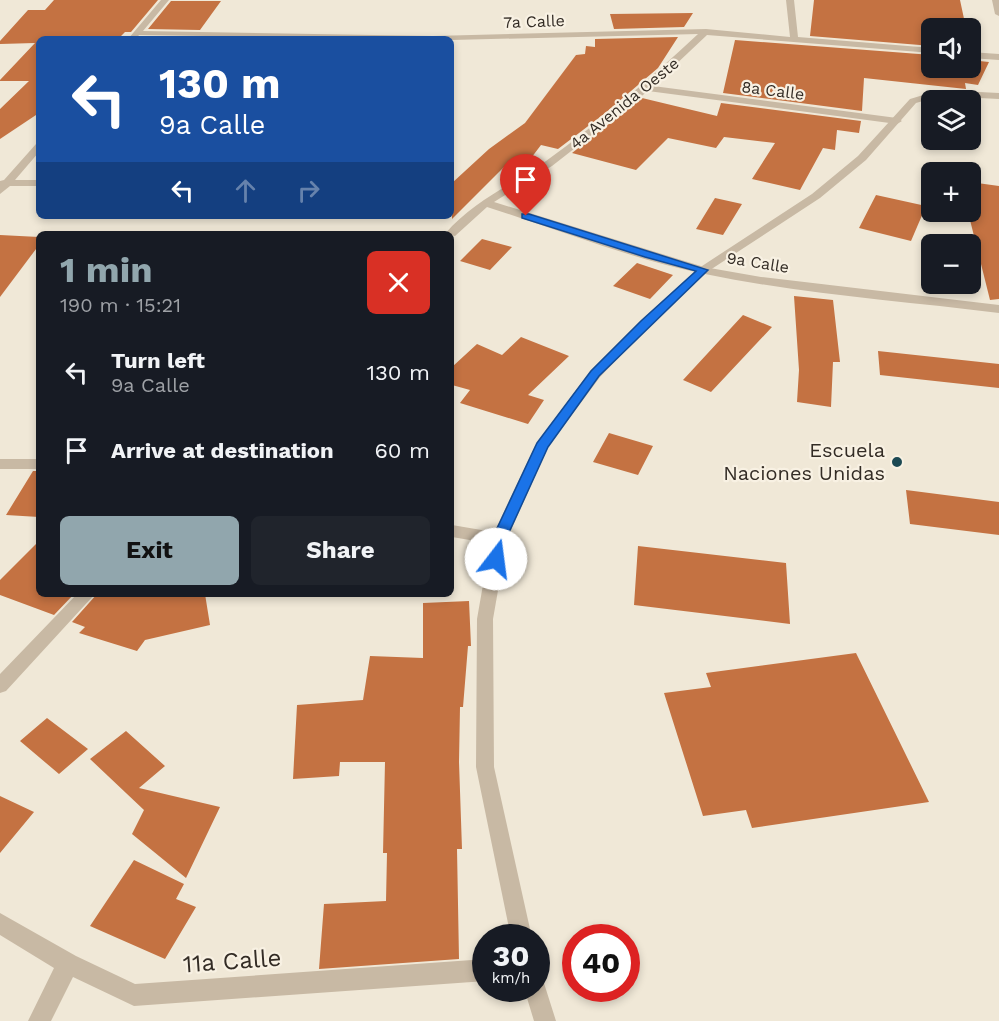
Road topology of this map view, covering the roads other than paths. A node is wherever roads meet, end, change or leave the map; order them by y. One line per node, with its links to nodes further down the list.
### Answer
1 (165, 0): 6 (street)
2 (790, 0): 8 (street)
3 (996, 0): 4 (street)
4 (999, 14)
5 (706, 31): 7 (street, 7a Calle); 8 (street, 7a Calle); 12 (street, 4a Avenida Oeste)
6 (135, 36)
7 (454, 37)
8 (794, 38): 9 (street, 7a Calle)
9 (921, 50)
10 (981, 56): 11 (street)
11 (999, 57)
12 (645, 88): 14 (street, 8a Calle); 18 (street, 4a Avenida Oeste)
13 (999, 96): 14 (street)
14 (897, 121): 20 (street)
15 (36, 149): 17 (street)
16 (36, 183): 17 (street)
17 (2, 186)
18 (485, 203): 19 (street, 4a Avenida Oeste); 20 (street, 9a Calle)
19 (454, 231)
20 (703, 270): 21 (street, 9a Calle); 25 (street)
21 (999, 309)
22 (0, 464): 23 (street)
23 (36, 464)
24 (454, 531): 25 (street)
25 (499, 539): 29 (street)
26 (84, 597): 27 (street)
27 (0, 687)
28 (0, 923): 30 (street, 11a Calle)
29 (519, 924)
30 (68, 964): 31 (street, 11a Calle); 33 (street)
31 (472, 971)
32 (539, 1002): 34 (street)
33 (39, 1021)
34 (545, 1021)

